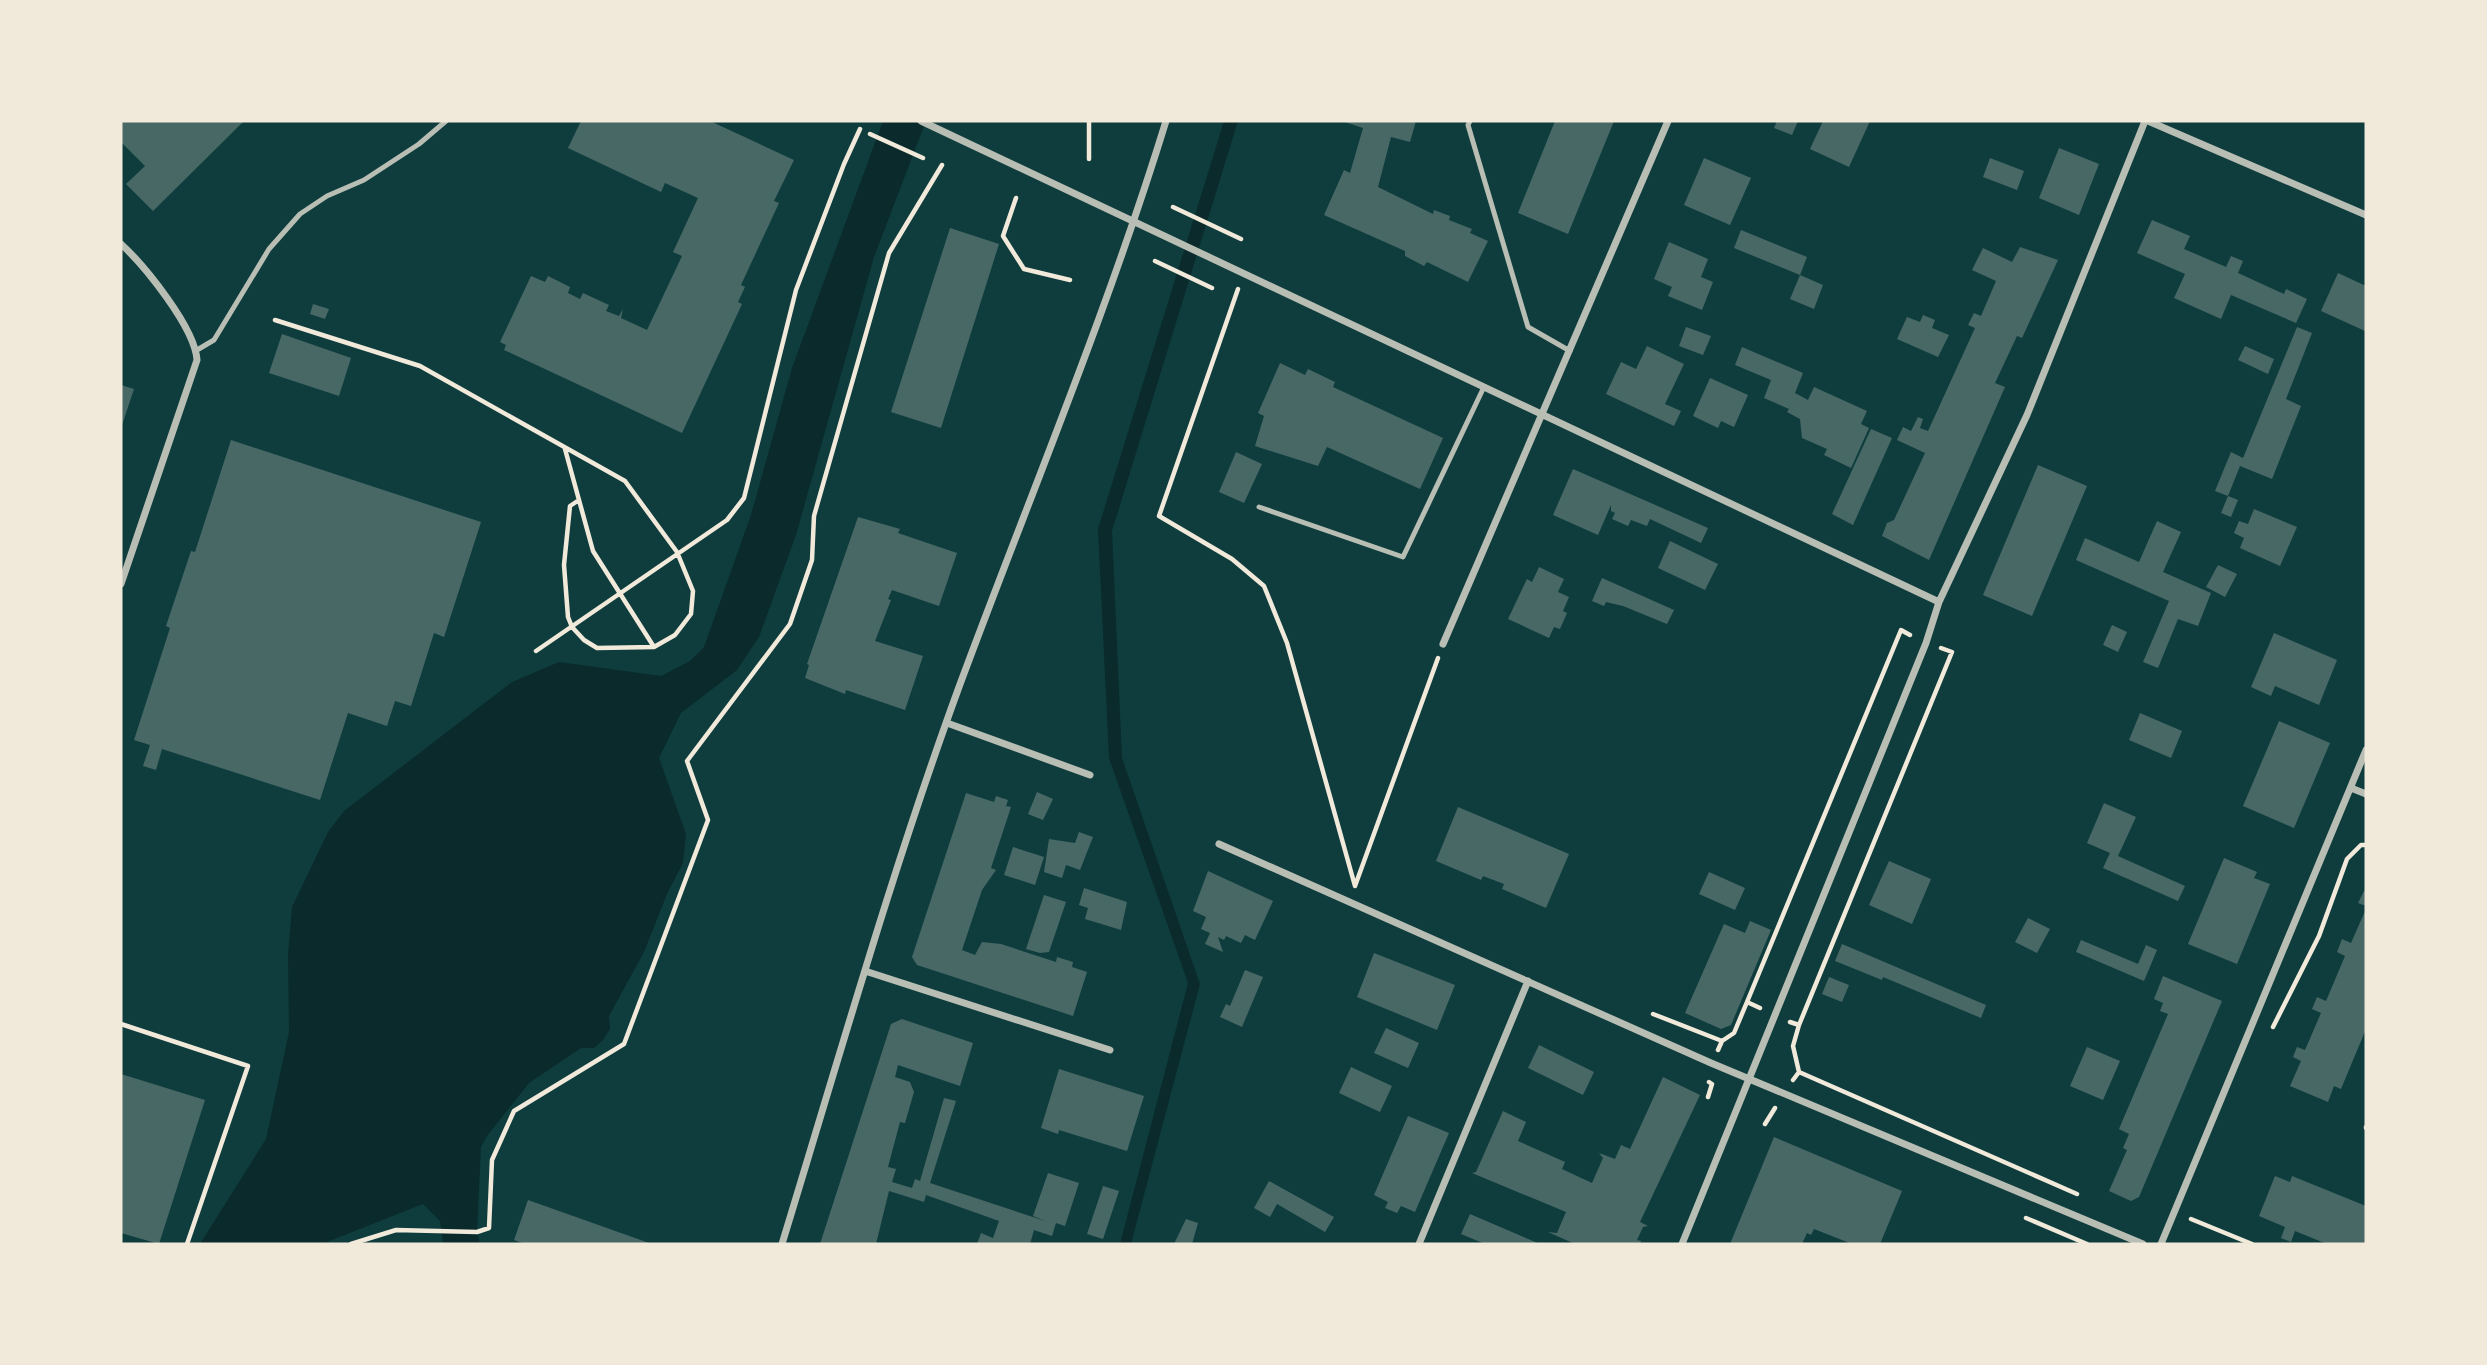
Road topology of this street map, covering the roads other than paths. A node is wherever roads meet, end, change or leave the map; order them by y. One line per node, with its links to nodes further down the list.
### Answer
1 (446, 121): 10 (lane)
2 (921, 121): 8 (street)
3 (1166, 121): 8 (street)
4 (1470, 121): 11 (lane)
5 (1668, 121): 11 (street)
6 (2147, 121): 7 (street); 16 (street)
7 (2366, 215)
8 (1135, 221): 12 (street); 18 (street)
9 (121, 244): 10 (street)
10 (197, 350): 15 (street)
11 (1570, 351): 13 (street)
12 (1483, 388): 13 (street); 14 (lane)
13 (1543, 414): 16 (street); 17 (street)
14 (1259, 507)
15 (121, 584)
16 (1939, 602): 27 (street)
17 (1443, 644)
18 (947, 723): 20 (street); 24 (street)
19 (2366, 750): 21 (street)
20 (1090, 775)
21 (2351, 788): 22 (street); 32 (street)
22 (2366, 794)
23 (1219, 844): 25 (street)
24 (866, 971): 26 (street); 28 (street)
25 (1528, 981): 27 (street); 29 (street)
26 (1110, 1050)
27 (1751, 1079): 30 (street); 31 (street)
28 (782, 1244)
29 (1419, 1244)
30 (1682, 1244)
31 (2143, 1244)
32 (2161, 1244)

